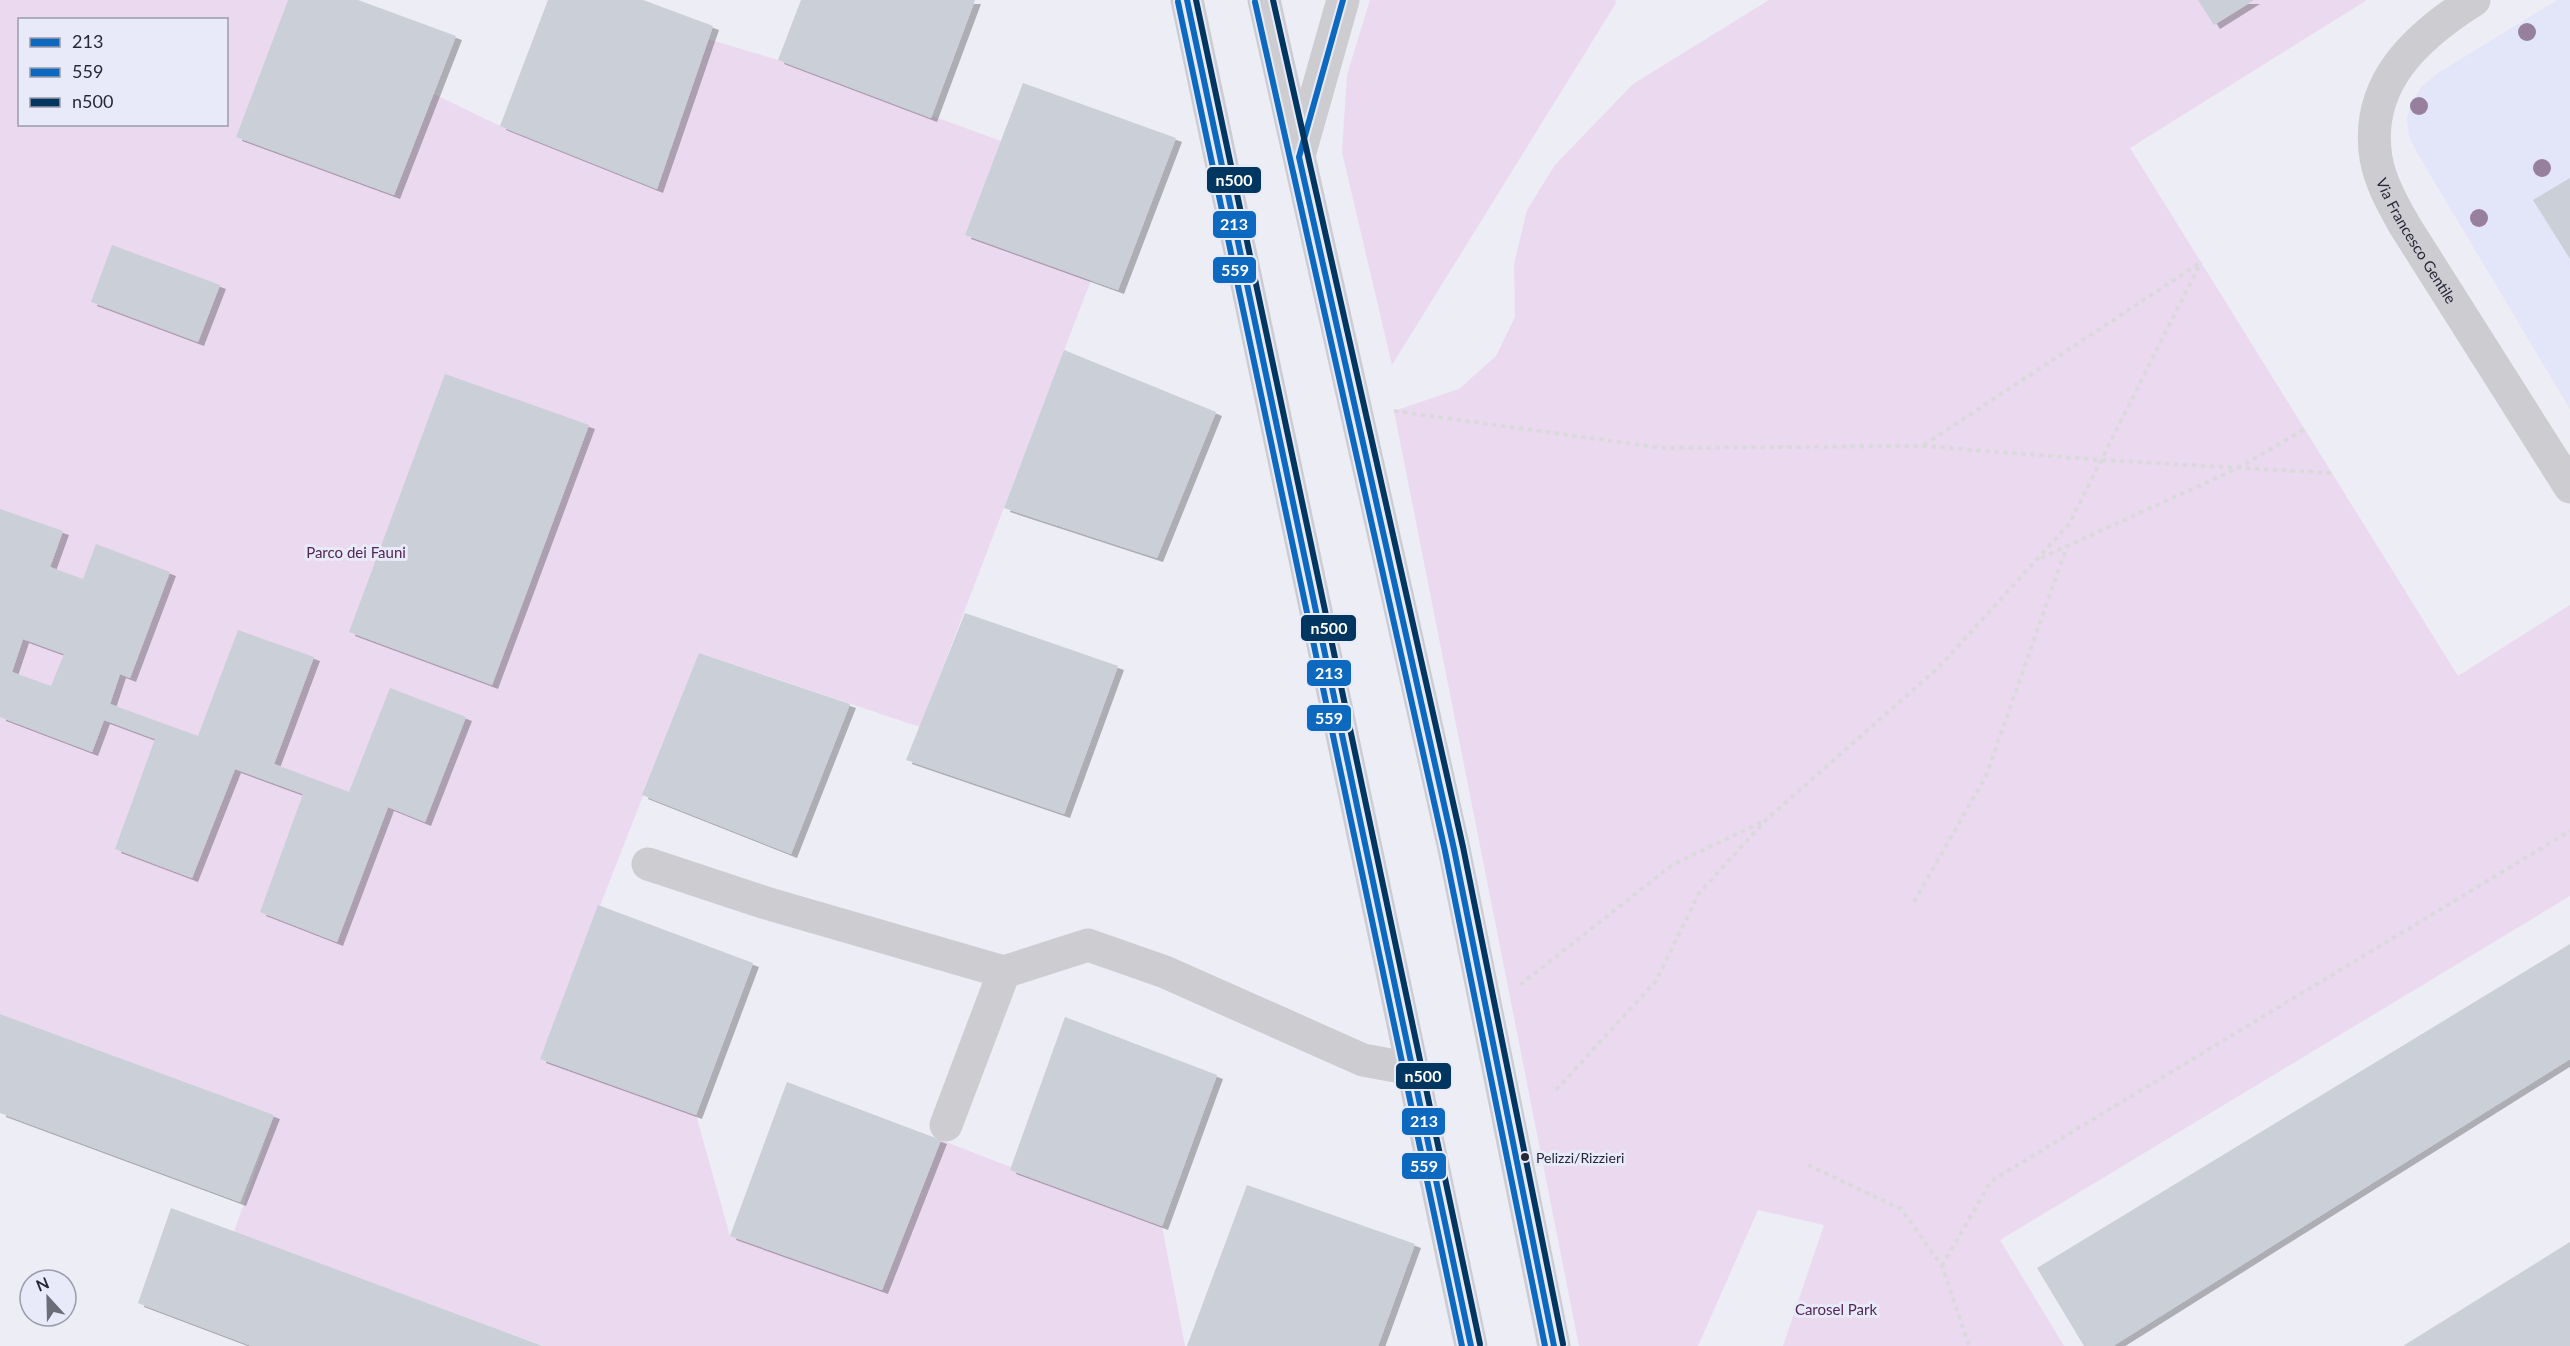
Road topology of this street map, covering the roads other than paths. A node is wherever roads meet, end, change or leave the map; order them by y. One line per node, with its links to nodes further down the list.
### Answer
1 (1186, 0): 9 (street)
2 (1264, 0): 5 (street)
3 (1343, 0): 5 (street)
4 (2474, 0): 6 (street, Via Francesco Gentile)
5 (1299, 157): 12 (street)
6 (2570, 488)
7 (648, 864): 8 (street)
8 (1005, 972): 9 (street); 10 (street)
9 (1412, 1069): 11 (street)
10 (946, 1125)
11 (1472, 1346)
12 (1554, 1346)

